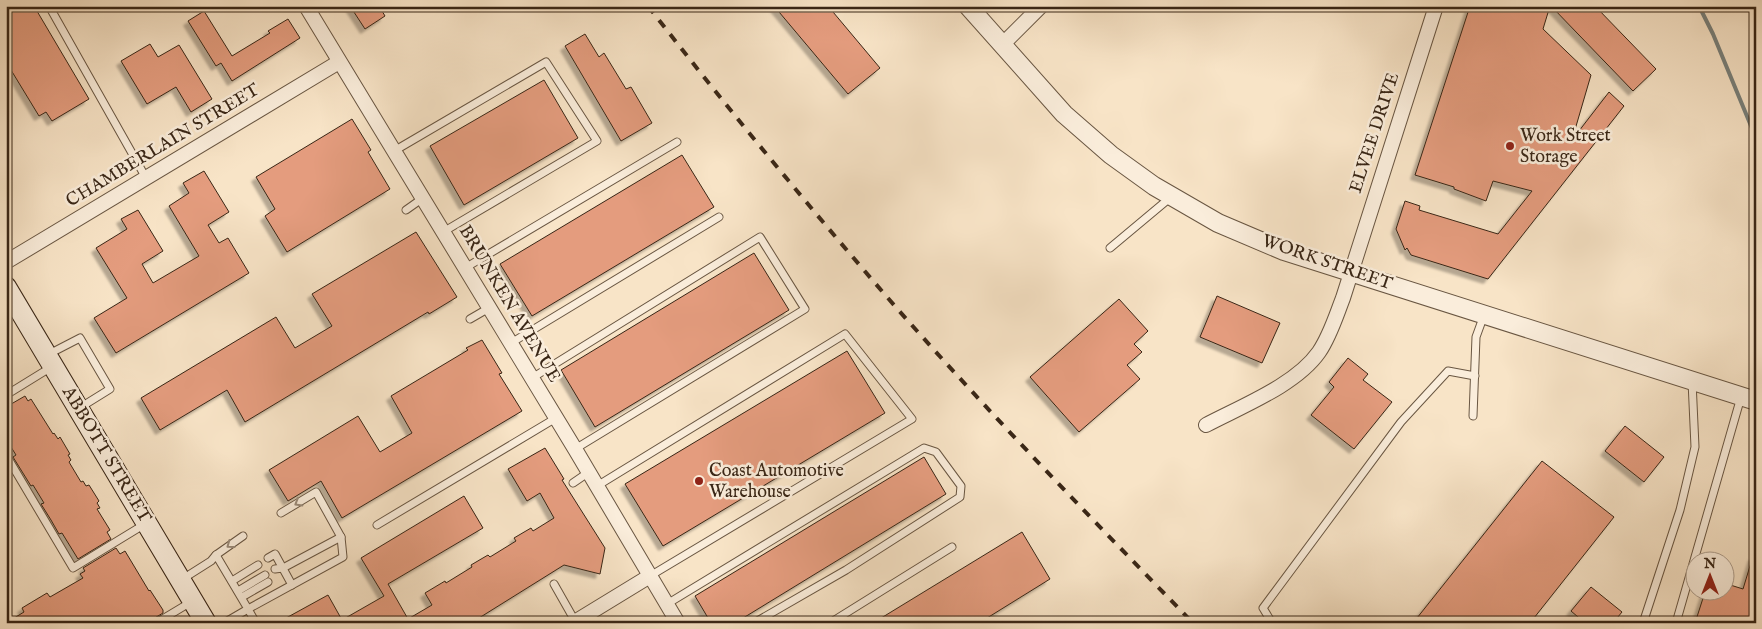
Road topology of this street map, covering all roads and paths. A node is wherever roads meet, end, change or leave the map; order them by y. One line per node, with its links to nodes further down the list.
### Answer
1 (49, 6): 10 (lane)
2 (306, 6): 7 (street, BRUNKEN AVENUE)
3 (968, 6): 6 (street, WORK STREET)
4 (1041, 6): 6 (street)
5 (1436, 6): 19 (street, ELVEE DRIVE)
6 (1002, 45): 11 (street, WORK STREET)
7 (339, 62): 9 (street, BRUNKEN AVENUE); 10 (street, CHAMBERLAIN STREET)
8 (677, 142): 18 (lane)
9 (394, 151): 12 (street, BRUNKEN AVENUE); 15 (lane)
10 (146, 178): 17 (street, CHAMBERLAIN STREET)
11 (1171, 196): 16 (lane); 19 (street, WORK STREET)
12 (423, 198): 13 (lane); 15 (street, BRUNKEN AVENUE)
13 (406, 210)
14 (719, 217): 24 (lane)
15 (444, 232): 18 (street, BRUNKEN AVENUE)
16 (1110, 248)
17 (6, 262)
18 (465, 268): 21 (street, BRUNKEN AVENUE)
19 (1351, 271): 22 (street, WORK STREET); 34 (street, ELVEE DRIVE)
20 (6, 287): 25 (main road, ABBOTT STREET)
21 (490, 308): 23 (lane); 24 (street, BRUNKEN AVENUE)
22 (1484, 313): 26 (lane); 28 (street, WORK STREET)
23 (470, 319)
24 (510, 343): 27 (street, BRUNKEN AVENUE)
25 (50, 361): 29 (lane); 31 (main road, ABBOTT STREET); 31 (lane)
26 (1474, 376): 32 (lane); 68 (lane)
27 (532, 378): 33 (street, BRUNKEN AVENUE); 35 (lane)
28 (1692, 380): 30 (street, WORK STREET); 69 (lane)
29 (6, 395)
30 (1748, 398): 70 (lane)
31 (78, 409): 41 (main road, ABBOTT STREET)
32 (1473, 416)
33 (556, 418): 35 (street, BRUNKEN AVENUE); 42 (lane)
34 (1206, 425)
35 (575, 449): 37 (street, BRUNKEN AVENUE)
36 (6, 455): 41 (lane)
37 (589, 472): 38 (lane); 39 (street, BRUNKEN AVENUE)
38 (573, 483)
39 (597, 486): 50 (street, BRUNKEN AVENUE); 50 (lane)
40 (281, 513): 44 (lane, one-way to 40)
41 (146, 523): 52 (main road, ABBOTT STREET)
42 (378, 525)
43 (243, 536): 46 (lane, one-way to 46)
44 (341, 537): 49 (lane); 55 (lane)
45 (952, 547): 67 (lane)
46 (216, 555): 52 (lane); 53 (lane)
47 (272, 556): 49 (lane)
48 (258, 565): 53 (lane)
49 (279, 570): 55 (lane)
50 (650, 576): 58 (street, BRUNKEN AVENUE); 60 (street)
51 (266, 578): 56 (lane)
52 (180, 580): 57 (main road, ABBOTT STREET)
53 (232, 581): 56 (lane)
54 (554, 584): 60 (lane)
55 (292, 585): 59 (lane)
56 (240, 594): 59 (lane)
57 (193, 601): 61 (lane); 62 (main road, ABBOTT STREET)
58 (666, 604): 65 (street, BRUNKEN AVENUE); 66 (lane)
59 (248, 609): 63 (lane); 64 (lane)
60 (574, 622)
61 (156, 623)
62 (206, 623)
63 (224, 623)
64 (256, 623)
65 (678, 623)
66 (754, 623)
67 (830, 623)
68 (1272, 623)
69 (1644, 623)
70 (1676, 623)

